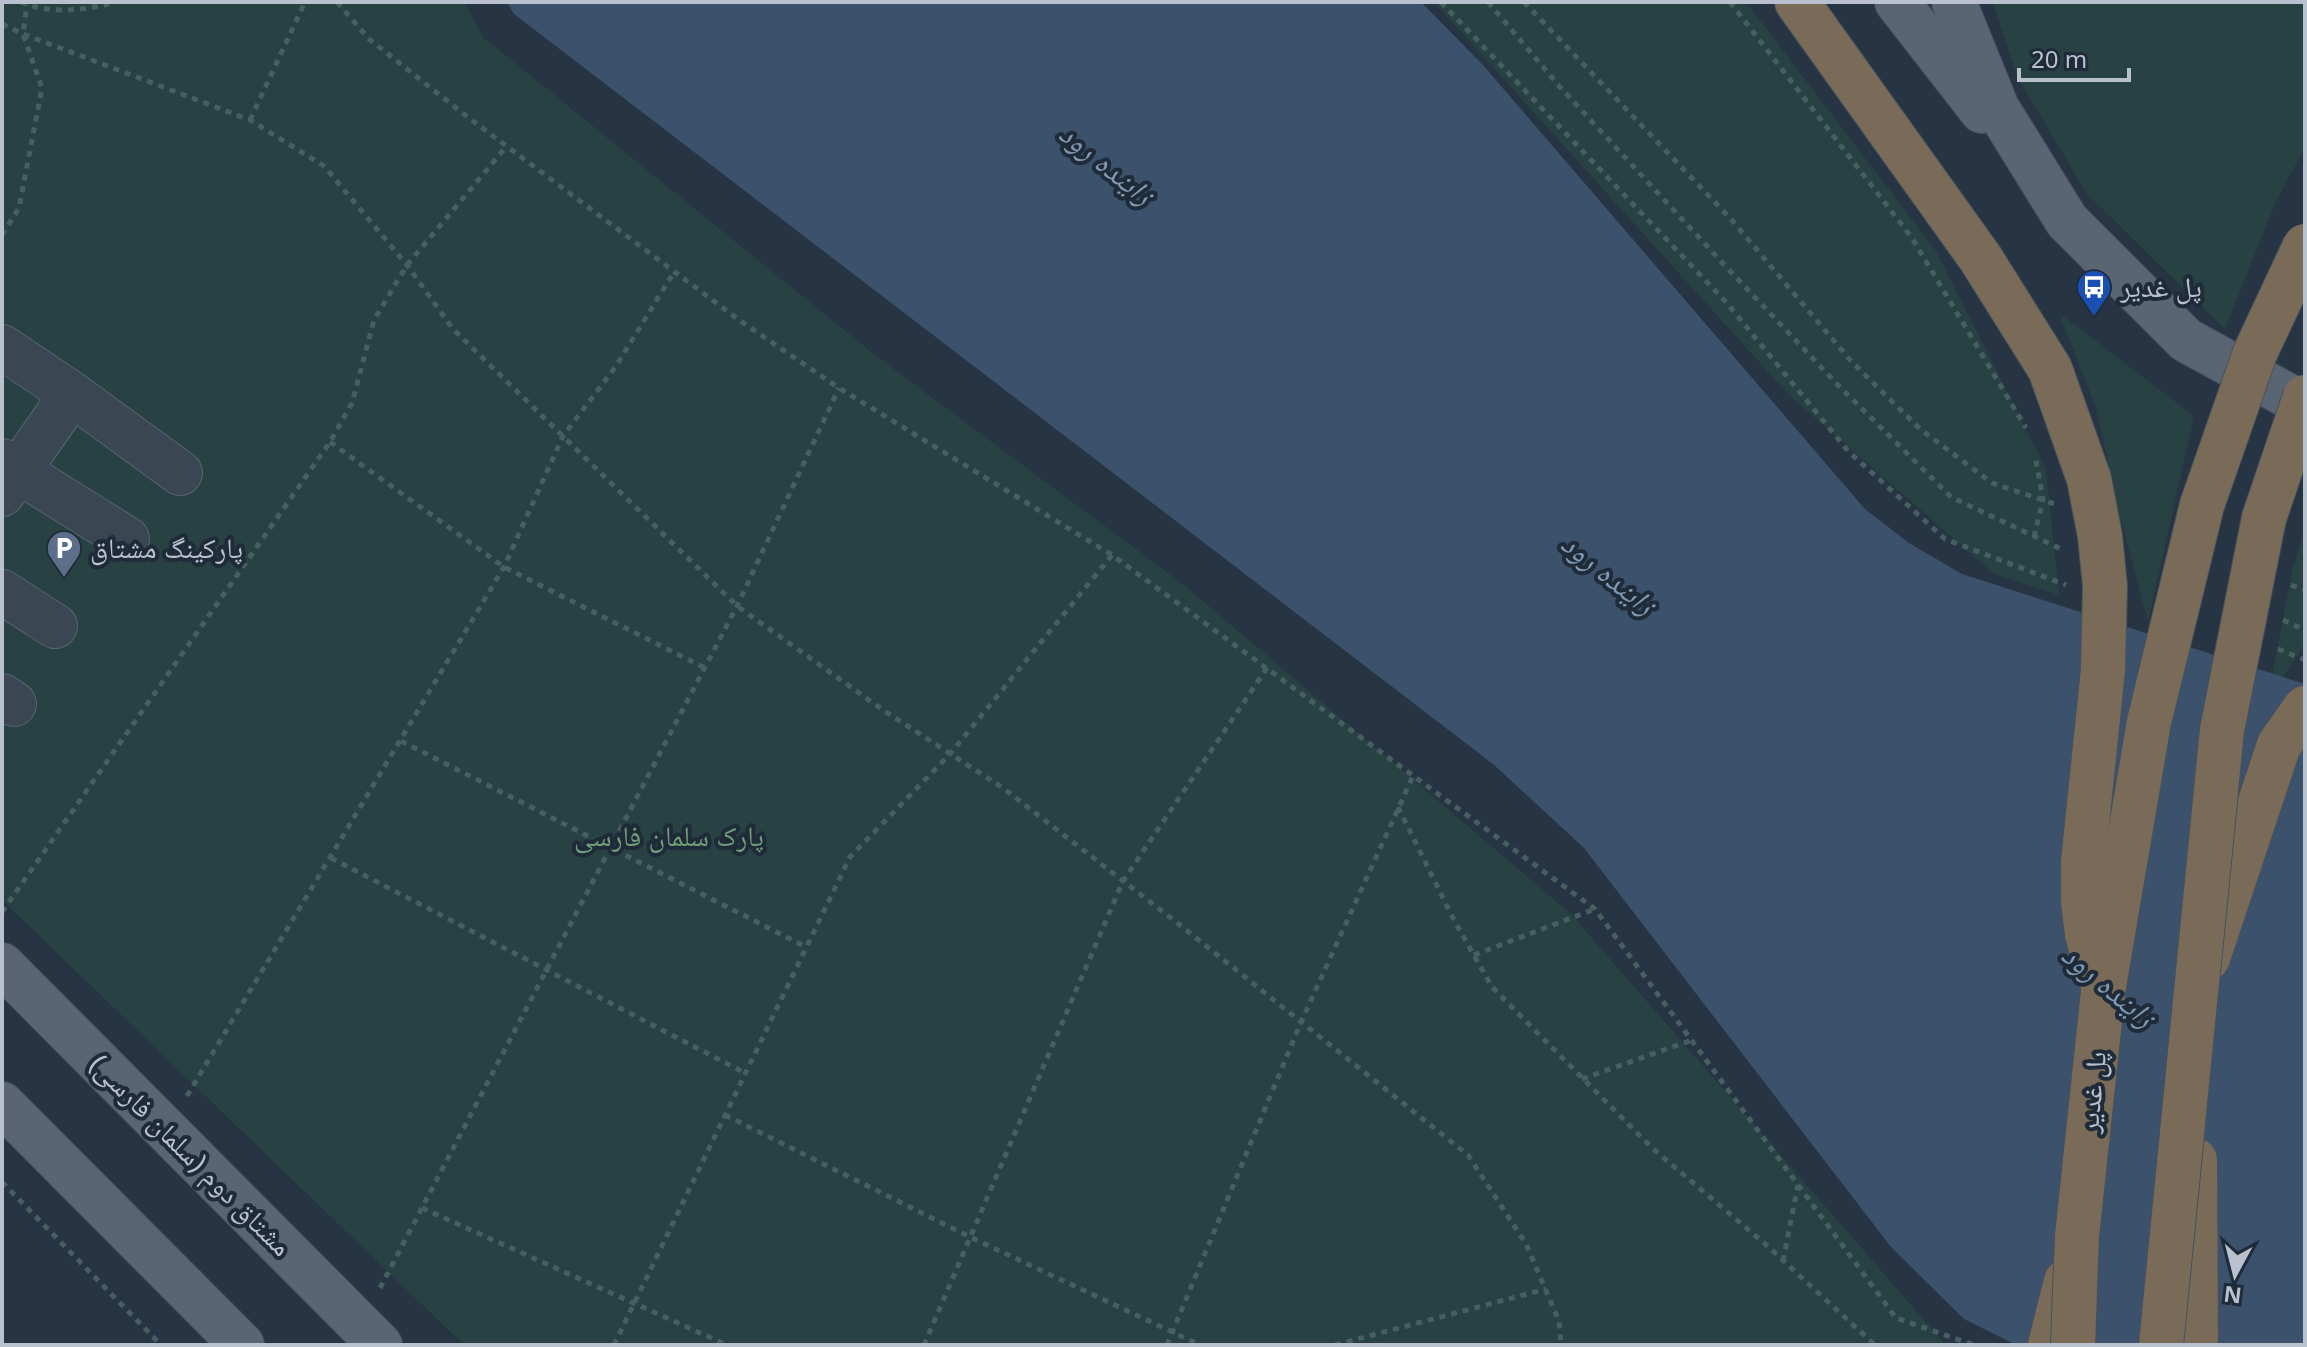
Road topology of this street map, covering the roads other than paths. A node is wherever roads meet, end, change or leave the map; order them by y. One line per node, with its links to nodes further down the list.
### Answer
1 (1797, 2): 17 (highway, bridge)
2 (1897, 2): 4 (main road)
3 (1954, 2): 4 (main road)
4 (2067, 221): 9 (main road)
5 (2305, 246): 17 (highway, پل غدیر, bridge)
6 (2, 347): 7 (lane)
7 (72, 394): 10 (lane); 11 (lane)
8 (2305, 397): 18 (highway, bridge)
9 (2305, 405)
10 (180, 473)
11 (7, 475): 12 (lane)
12 (127, 539)
13 (2, 592): 14 (lane)
14 (55, 626)
15 (2305, 708): 18 (highway, bridge)
16 (2, 965): 22 (main road, مشتاق دوم (سلمان فارسی))
17 (2103, 992): 20 (highway, پل غدیر, bridge)
18 (2195, 997): 25 (highway, bridge); 26 (highway, bridge)
19 (2, 1104): 21 (main road)
20 (2077, 1236): 23 (highway, bridge); 24 (highway, پل غدیر, bridge)
21 (242, 1345)
22 (380, 1345)
23 (2050, 1345)
24 (2073, 1345)
25 (2161, 1345)
26 (2196, 1345)

